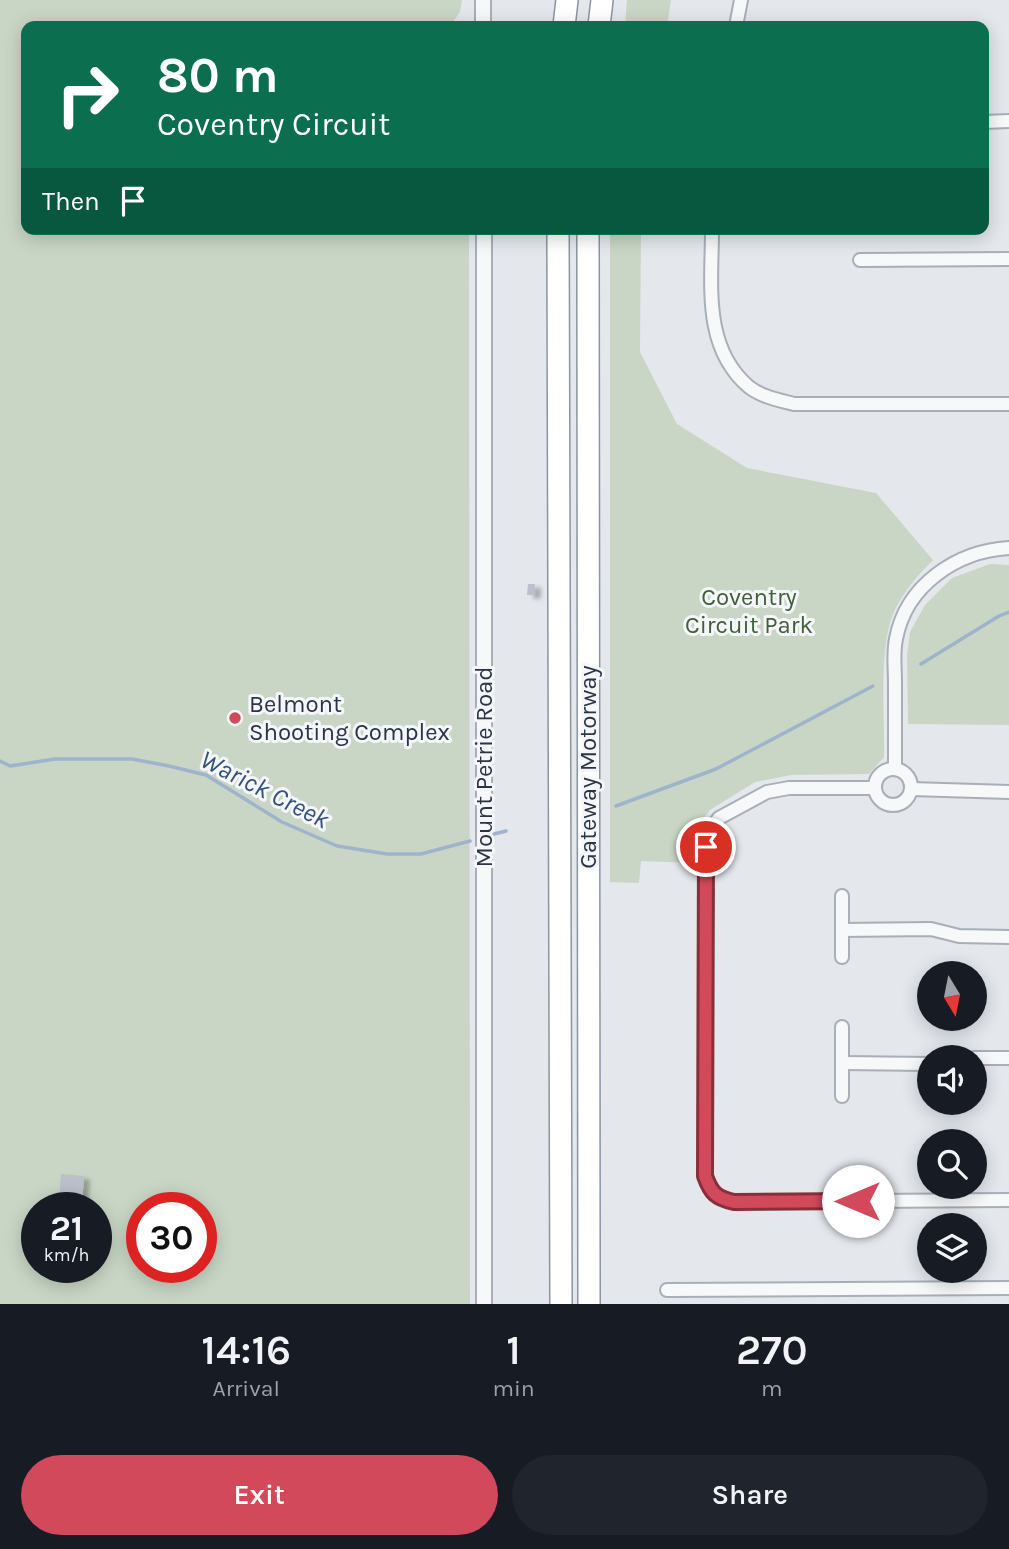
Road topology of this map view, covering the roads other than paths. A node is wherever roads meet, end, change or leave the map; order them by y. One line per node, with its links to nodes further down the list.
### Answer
1 (483, 0): 5 (street)
2 (567, 0): 6 (highway)
3 (602, 0): 7 (highway)
4 (741, 0): 8 (street)
5 (483, 21)
6 (565, 21)
7 (600, 21)
8 (737, 21)
9 (1009, 121): 10 (street)
10 (989, 122)
11 (484, 235): 36 (street, Mount Petrie Road)
12 (558, 235): 37 (highway, Gateway Motorway)
13 (588, 235): 38 (highway, Gateway Motorway)
14 (712, 235): 17 (street)
15 (1009, 259): 16 (street)
16 (860, 260)
17 (1009, 404)
18 (1009, 548): 19 (street)
19 (895, 769): 20 (street); 21 (street)
20 (874, 788): 21 (street); 33 (street)
21 (911, 789): 22 (street)
22 (1009, 792)
23 (842, 896): 24 (street)
24 (842, 930): 25 (street); 26 (street)
25 (1009, 937)
26 (842, 957)
27 (842, 1027): 30 (street)
28 (987, 1058): 29 (street)
29 (1009, 1058)
30 (842, 1063): 31 (street); 32 (street)
31 (917, 1064)
32 (842, 1096)
33 (1009, 1200)
34 (1009, 1288): 35 (street)
35 (667, 1290)
36 (484, 1304)
37 (561, 1304)
38 (589, 1304)

